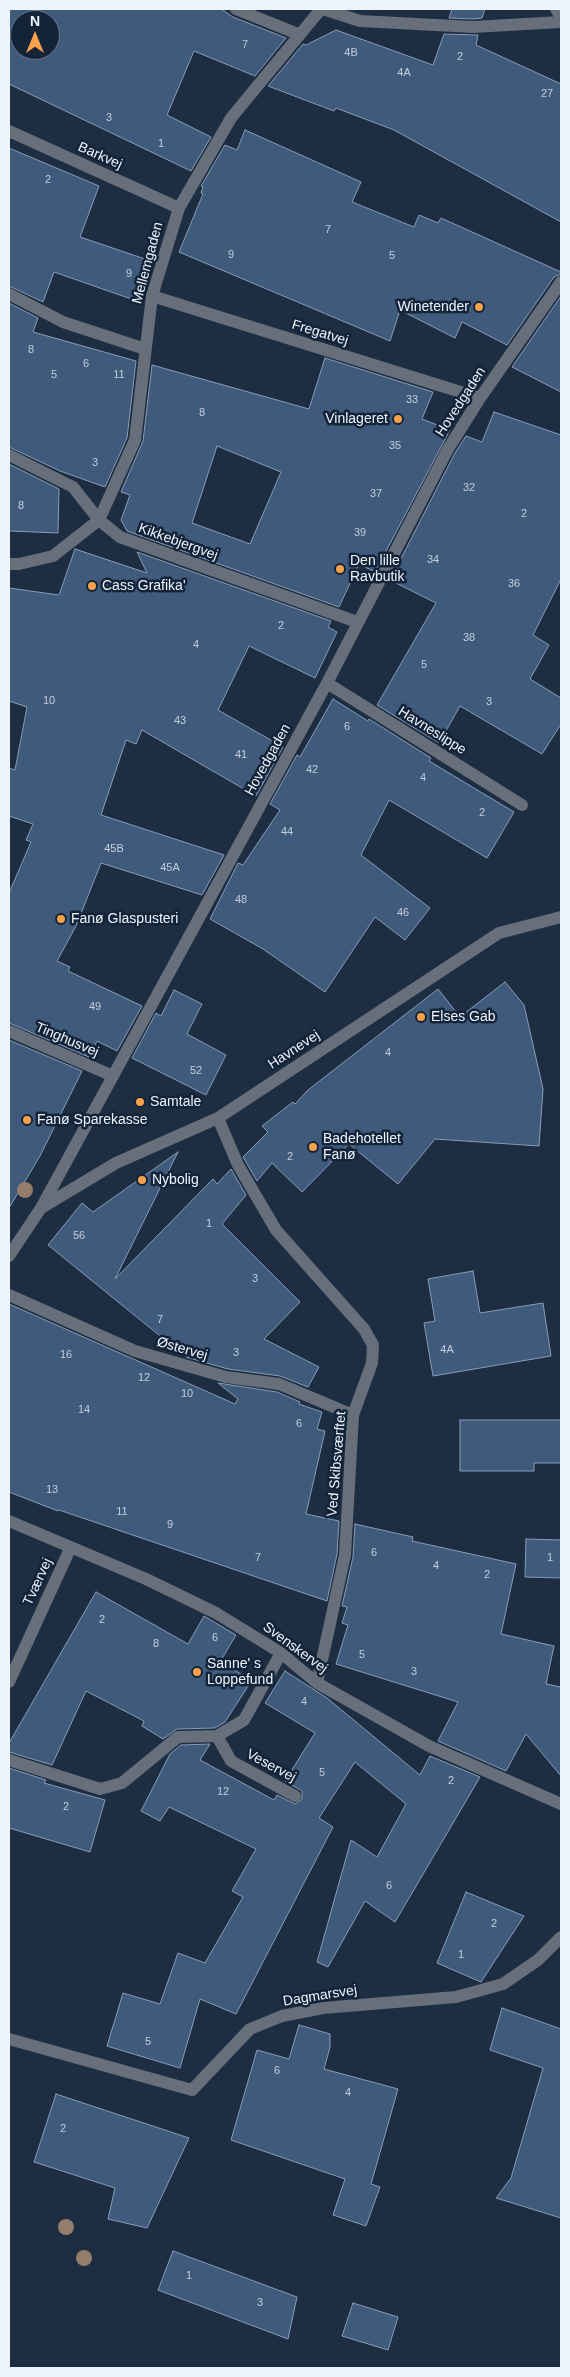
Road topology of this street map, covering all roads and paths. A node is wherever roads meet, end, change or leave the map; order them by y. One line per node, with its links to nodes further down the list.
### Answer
1 (236, 9): 6 (street)
2 (322, 9): 5 (street); 6 (street, Mellemgaden)
3 (556, 9): 4 (street)
4 (561, 17)
5 (561, 22)
6 (298, 34): 8 (street, Mellemgaden)
7 (9, 131): 8 (street, Barkvej)
8 (179, 208): 11 (street, Mellemgaden)
9 (561, 282): 13 (street, Hovedgaden)
10 (9, 294): 12 (street)
11 (152, 296): 12 (street, Mellemgaden); 13 (street, Fregatvej)
12 (145, 349): 15 (street, Mellemgaden)
13 (480, 398): 17 (street, Hovedgaden)
14 (9, 455): 15 (street, Kikkebjergvej)
15 (99, 520): 16 (street, Mellemgaden); 17 (street, Kikkebjergvej)
16 (9, 564)
17 (357, 622): 18 (street, Hovedgaden)
18 (327, 683): 19 (street, Havneslippe); 22 (street, Hovedgaden)
19 (522, 805)
20 (561, 917): 23 (street, Havnevej)
21 (9, 1031): 22 (street, Tinghusvej)
22 (113, 1076): 24 (street, Hovedgaden)
23 (218, 1118): 24 (street, Havnevej); 27 (street, Ved Skibsværftet)
24 (41, 1208): 25 (street, Hovedgaden)
25 (9, 1256)
26 (9, 1295): 27 (street, Østervej)
27 (353, 1415): 32 (street, Ved Skibsværftet)
28 (9, 1521): 29 (street, Svenskervej)
29 (70, 1549): 30 (street, Svenskervej); 31 (street, Tværvej)
30 (281, 1653): 32 (street, Svenskervej); 33 (street)
31 (9, 1682)
32 (317, 1683): 36 (street, Svenskervej)
33 (217, 1736): 34 (street); 35 (street, Veservej)
34 (9, 1760)
35 (296, 1796)
36 (561, 1804)
37 (561, 1937): 38 (street, Dagmarsvej)
38 (9, 2039)

